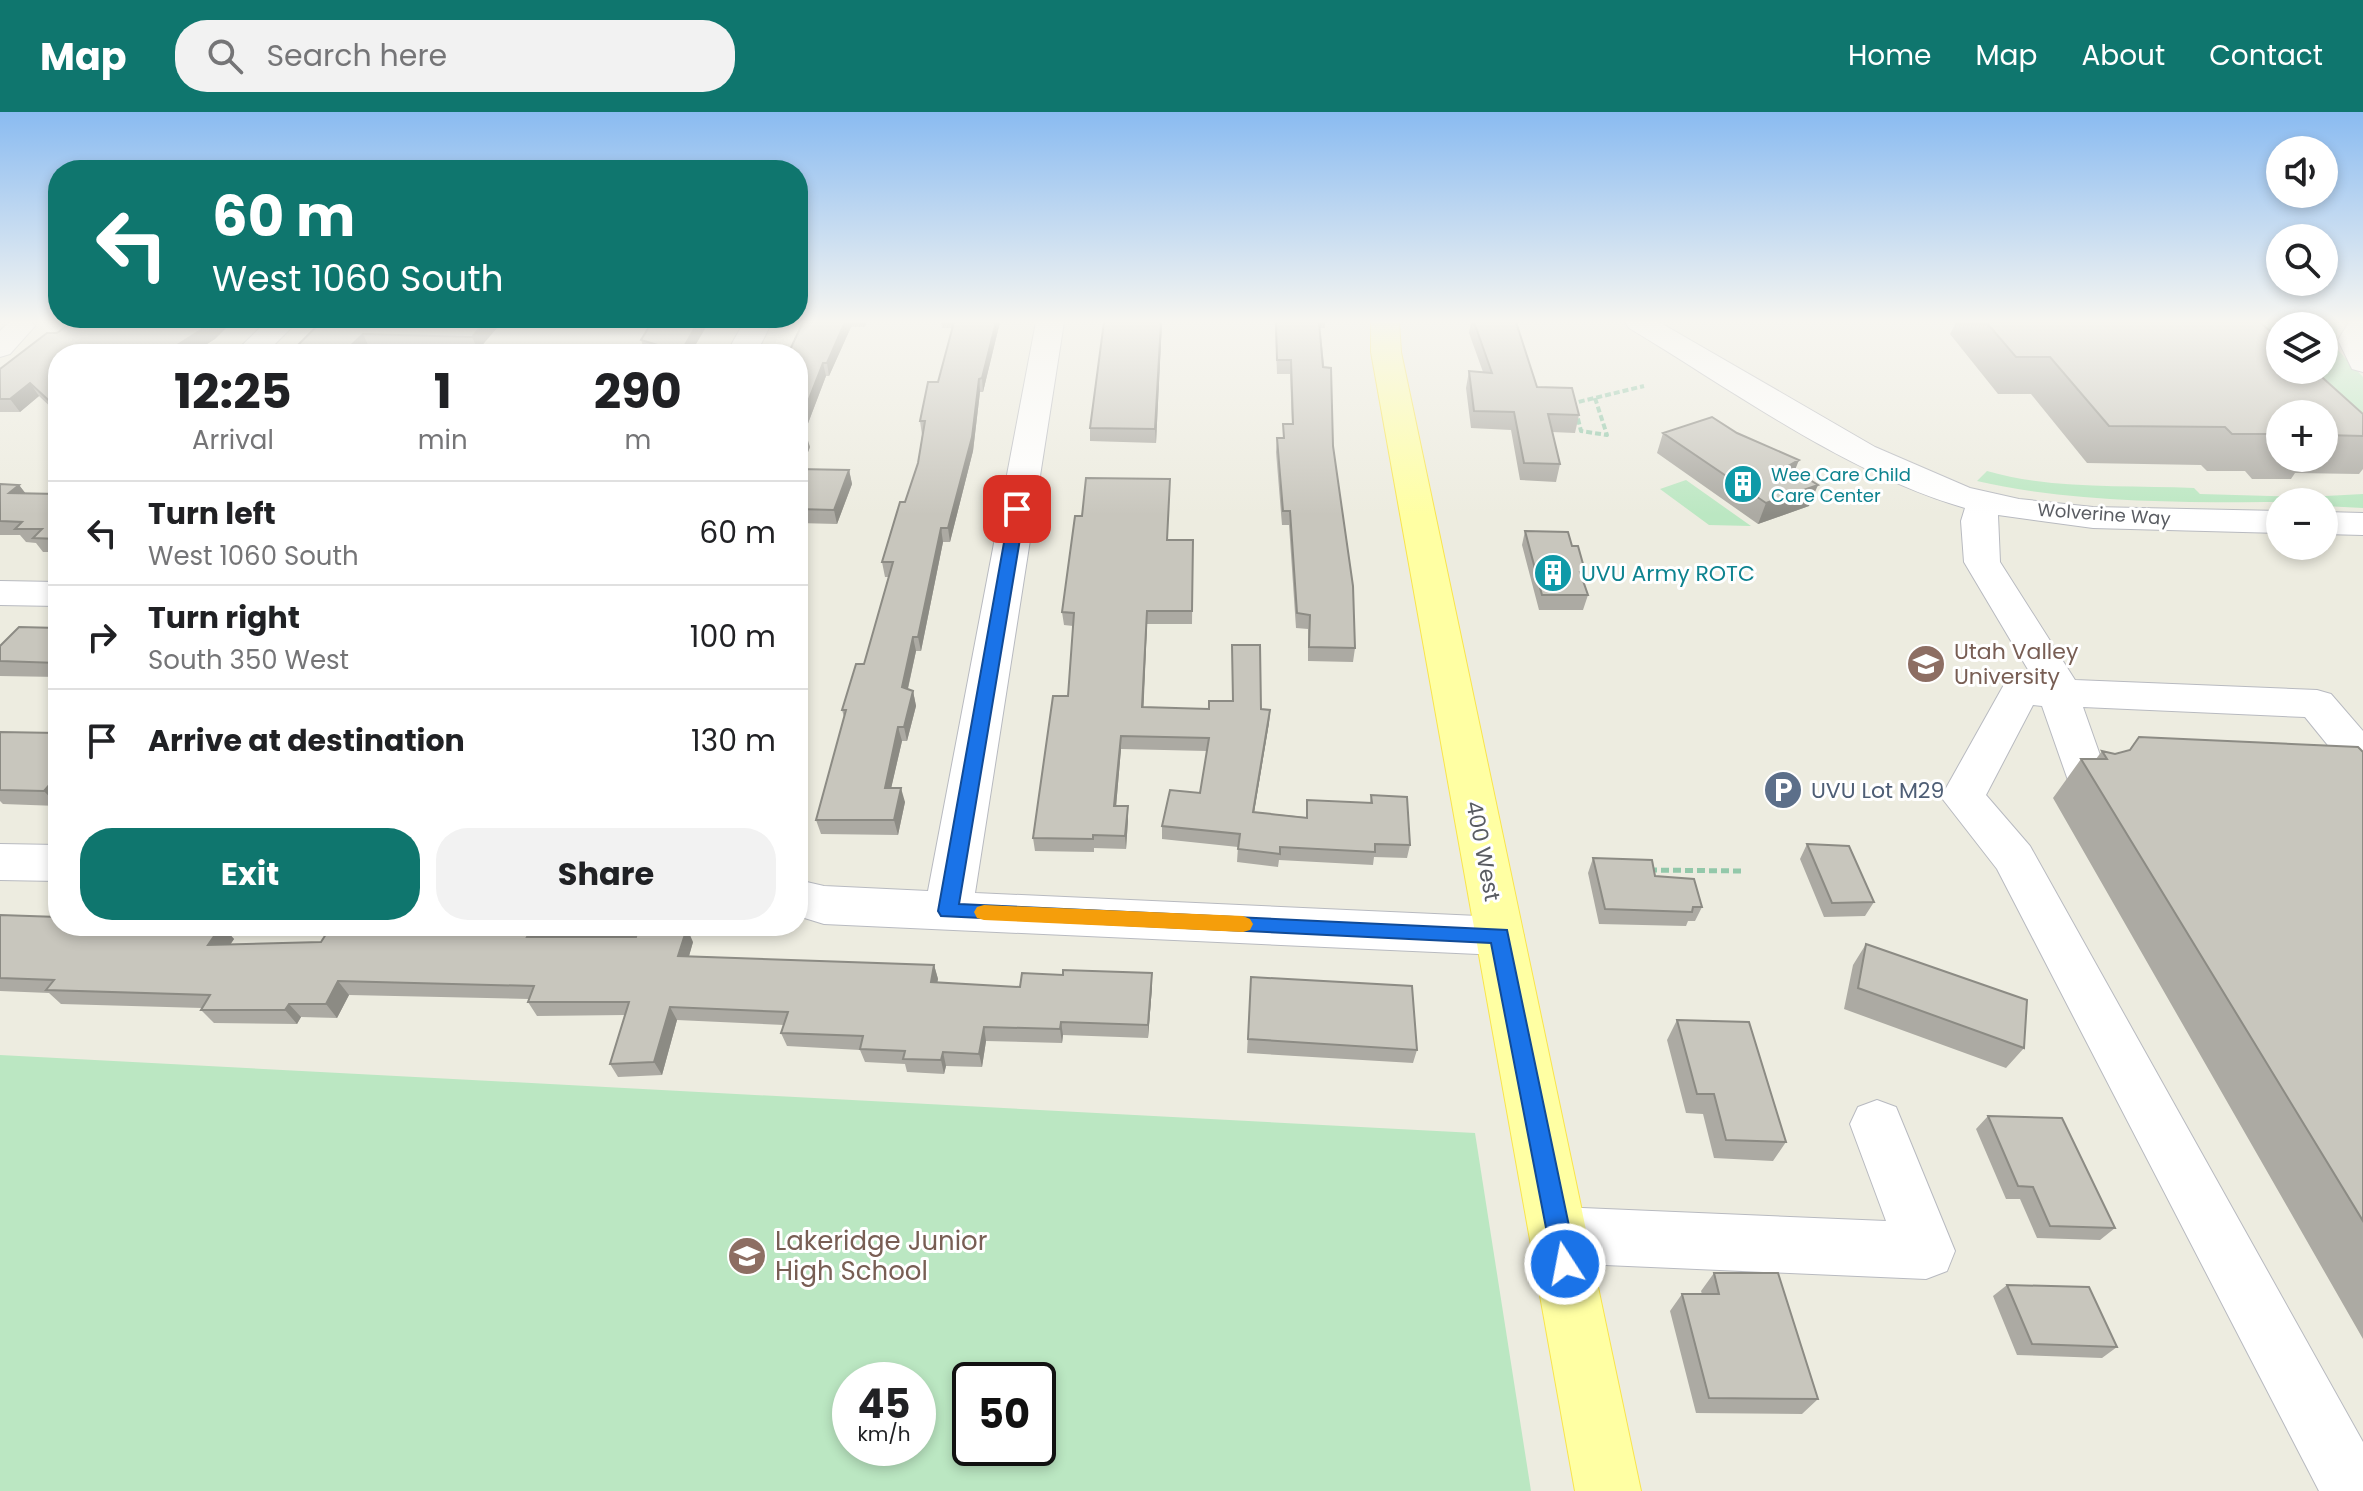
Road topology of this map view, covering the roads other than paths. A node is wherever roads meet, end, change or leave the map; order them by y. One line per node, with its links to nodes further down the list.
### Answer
1 (1039, 386): 16 (street)
2 (1391, 386): 17 (main road, 400 West)
3 (1749, 386): 4 (street, Wolverine Way)
4 (1984, 502): 5 (street, Wolverine Way); 10 (street)
5 (2266, 522)
6 (2338, 523): 7 (street)
7 (2363, 524)
8 (0, 593): 9 (street)
9 (48, 594)
10 (2062, 692): 11 (street); 12 (street); 21 (street)
11 (2363, 759)
12 (2085, 775)
13 (0, 862): 14 (street)
14 (48, 863)
15 (808, 901): 16 (street)
16 (948, 911): 17 (street)
17 (1500, 936): 19 (main road, 400 West)
18 (1877, 1124): 19 (street)
19 (1559, 1235): 20 (main road, 400 West)
20 (1608, 1491)
21 (2354, 1491)

